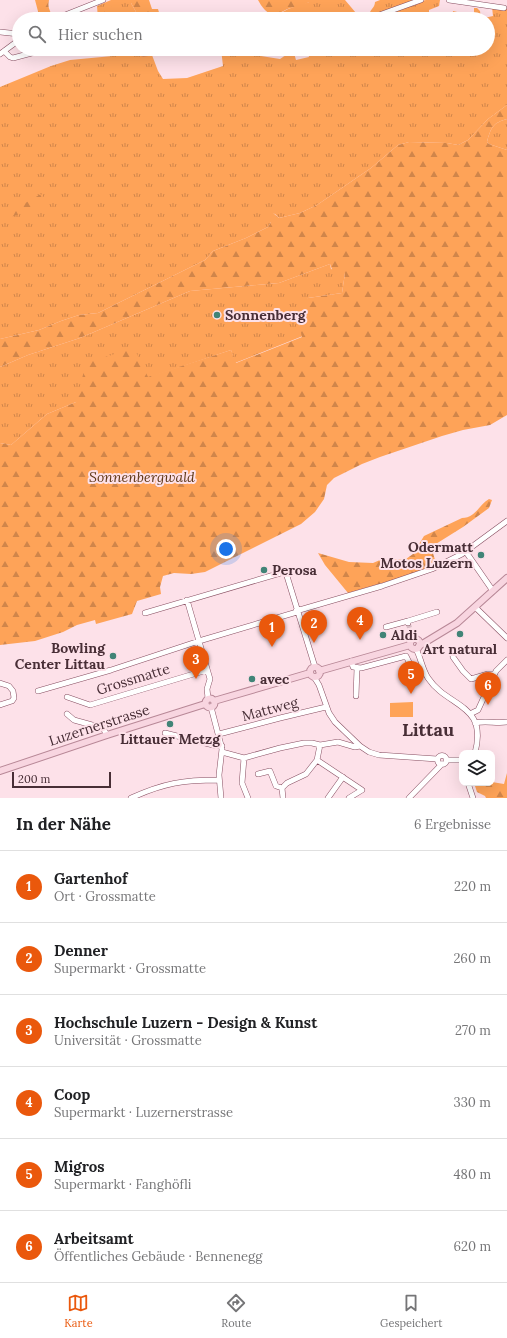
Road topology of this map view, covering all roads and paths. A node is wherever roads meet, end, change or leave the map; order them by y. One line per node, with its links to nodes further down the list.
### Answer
1 (104, 0): 5 (street)
2 (421, 0): 6 (street)
3 (449, 0): 4 (street)
4 (504, 8)
5 (73, 12)
6 (388, 12)
7 (0, 32): 8 (street)
8 (12, 33)
9 (12, 45): 10 (street)
10 (2, 53): 11 (street)
11 (21, 56)
12 (507, 521): 13 (street)
13 (466, 552): 15 (street); 18 (street)
14 (507, 578): 15 (main road)
15 (493, 591): 17 (main road)
16 (187, 600): 18 (street); 20 (street); 25 (street)
17 (475, 607): 22 (main road); 23 (street)
18 (297, 611): 25 (street); 33 (street)
19 (436, 612): 21 (street)
20 (145, 613)
21 (386, 627)
22 (431, 638): 24 (main road, Luzernerstrasse); 26 (main road)
23 (507, 638)
24 (413, 640): 26 (main road); 26 (main road); 29 (main road, Luzernerstrasse)
25 (199, 641): 31 (street); 36 (street)
26 (418, 647): 32 (street)
27 (453, 657): 34 (street)
28 (507, 660): 34 (street)
29 (351, 662): 30 (street); 33 (main road, Luzernerstrasse)
30 (357, 668): 32 (street); 37 (street)
31 (207, 670): 38 (street, Grossmatte); 39 (street)
32 (424, 670): 43 (street)
33 (314, 672): 39 (main road, Luzernerstrasse); 41 (street)
34 (494, 674): 43 (street)
35 (0, 683): 40 (street)
36 (38, 691)
37 (356, 696)
38 (67, 697)
39 (210, 703): 47 (street); 48 (main road, Luzernerstrasse)
40 (0, 705)
41 (326, 707): 47 (street, Mattweg); 50 (street)
42 (67, 714): 48 (street)
43 (470, 714): 45 (street)
44 (507, 722): 45 (street)
45 (475, 723): 52 (street)
46 (164, 734): 51 (street)
47 (219, 734): 51 (street)
48 (107, 735): 57 (main road, Luzernerstrasse)
49 (320, 745): 50 (street); 53 (street); 54 (street)
50 (360, 746): 56 (street)
51 (222, 749): 53 (street); 60 (street)
52 (476, 750)
53 (244, 758): 65 (street)
54 (317, 760): 59 (street); 62 (street)
55 (459, 760): 56 (street)
56 (441, 763): 69 (street)
57 (0, 771)
58 (258, 774): 62 (street)
59 (342, 777): 67 (street); 68 (street)
60 (219, 780): 63 (street); 64 (street)
61 (469, 786): 70 (street)
62 (282, 788): 66 (street)
63 (130, 798)
64 (221, 798)
65 (248, 798)
66 (283, 798)
67 (328, 798)
68 (349, 798)
69 (409, 798)
70 (473, 798)

